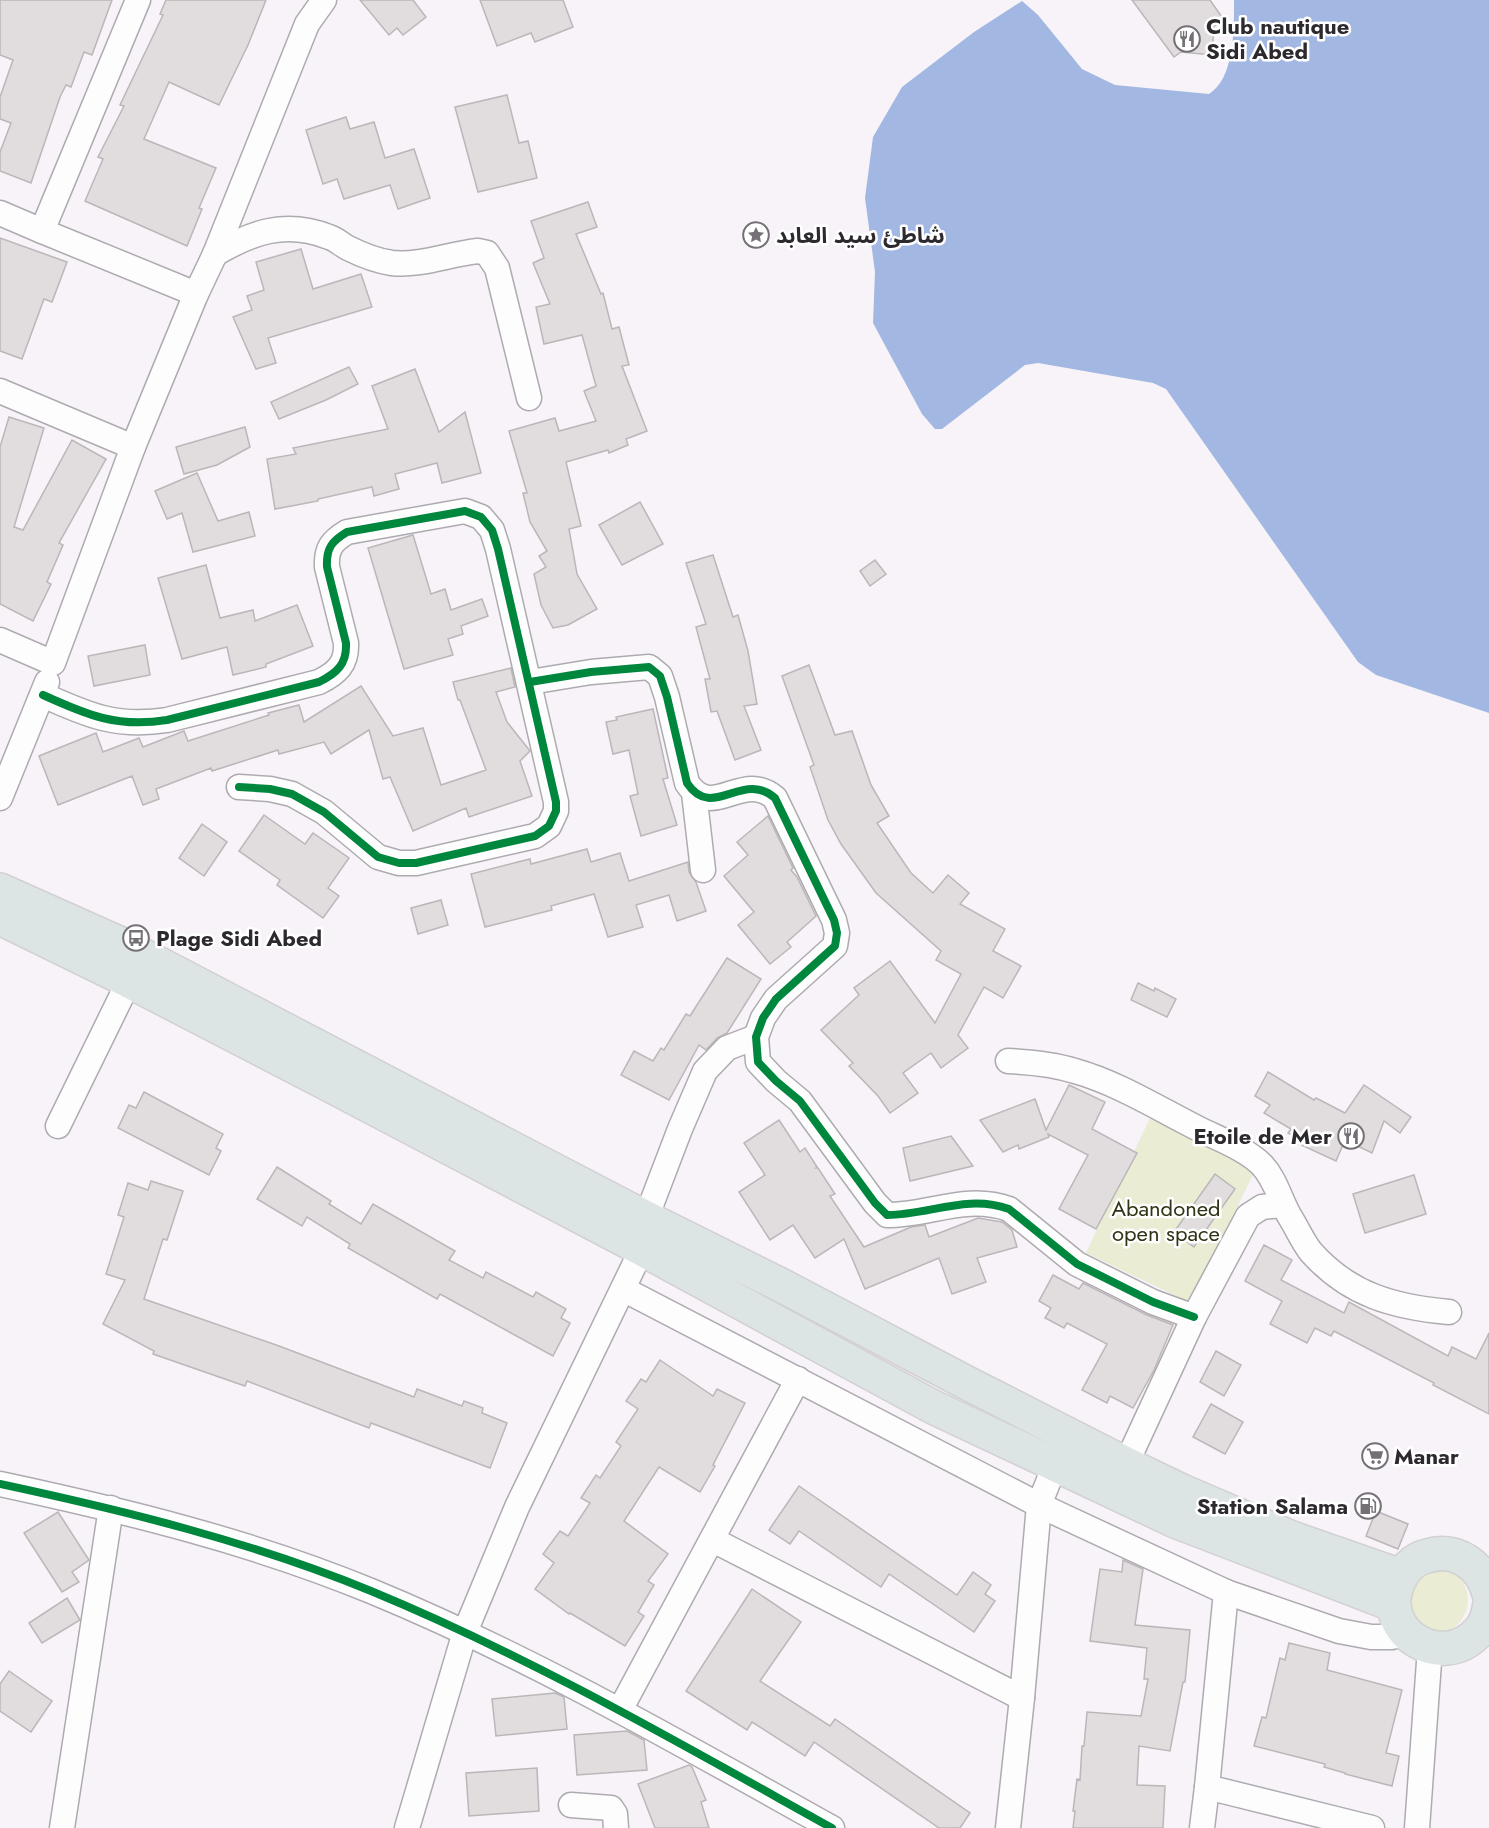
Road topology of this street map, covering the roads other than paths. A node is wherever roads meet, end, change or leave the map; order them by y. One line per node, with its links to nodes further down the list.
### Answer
1 (138, 0): 4 (street)
2 (324, 0): 5 (street)
3 (0, 213): 4 (street)
4 (42, 231): 6 (street)
5 (215, 254): 6 (street); 8 (street)
6 (196, 294): 9 (street)
7 (0, 392): 9 (street)
8 (529, 398)
9 (133, 447): 11 (street)
10 (0, 640): 11 (street)
11 (53, 663): 13 (street)
12 (530, 682): 13 (street); 14 (street); 15 (street)
13 (42, 695): 16 (street)
14 (238, 787)
15 (694, 793): 17 (street); 21 (street)
16 (0, 798)
17 (703, 870)
18 (0, 890): 25 (main road)
19 (0, 918): 20 (main road)
20 (129, 981): 23 (street); 25 (main road)
21 (756, 1037): 25 (street); 28 (street)
22 (1008, 1061): 24 (street)
23 (58, 1126)
24 (1283, 1204): 27 (street); 28 (street)
25 (644, 1233): 26 (street); 30 (main road); 31 (main road)
26 (623, 1289): 29 (street); 40 (street)
27 (1449, 1312)
28 (1194, 1317): 30 (street)
29 (798, 1378): 33 (street); 35 (street)
30 (1126, 1464): 38 (main road)
31 (1055, 1465): 33 (street); 38 (main road)
32 (0, 1484): 34 (street)
33 (1039, 1505): 36 (street); 41 (street)
34 (111, 1508): 40 (street); 45 (street)
35 (713, 1540): 41 (street); 42 (street)
36 (1226, 1592): 38 (street); 43 (street)
37 (1489, 1594): 38 (main road)
38 (1408, 1615): 39 (main road); 52 (street)
39 (1487, 1622)
40 (465, 1632): 42 (street); 46 (street)
41 (1022, 1698): 49 (street)
42 (620, 1710): 48 (street)
43 (1207, 1787): 50 (street); 51 (street)
44 (571, 1805): 47 (street)
45 (62, 1828)
46 (407, 1828)
47 (616, 1828)
48 (832, 1828)
49 (1008, 1828)
50 (1202, 1828)
51 (1372, 1828)
52 (1417, 1828)

